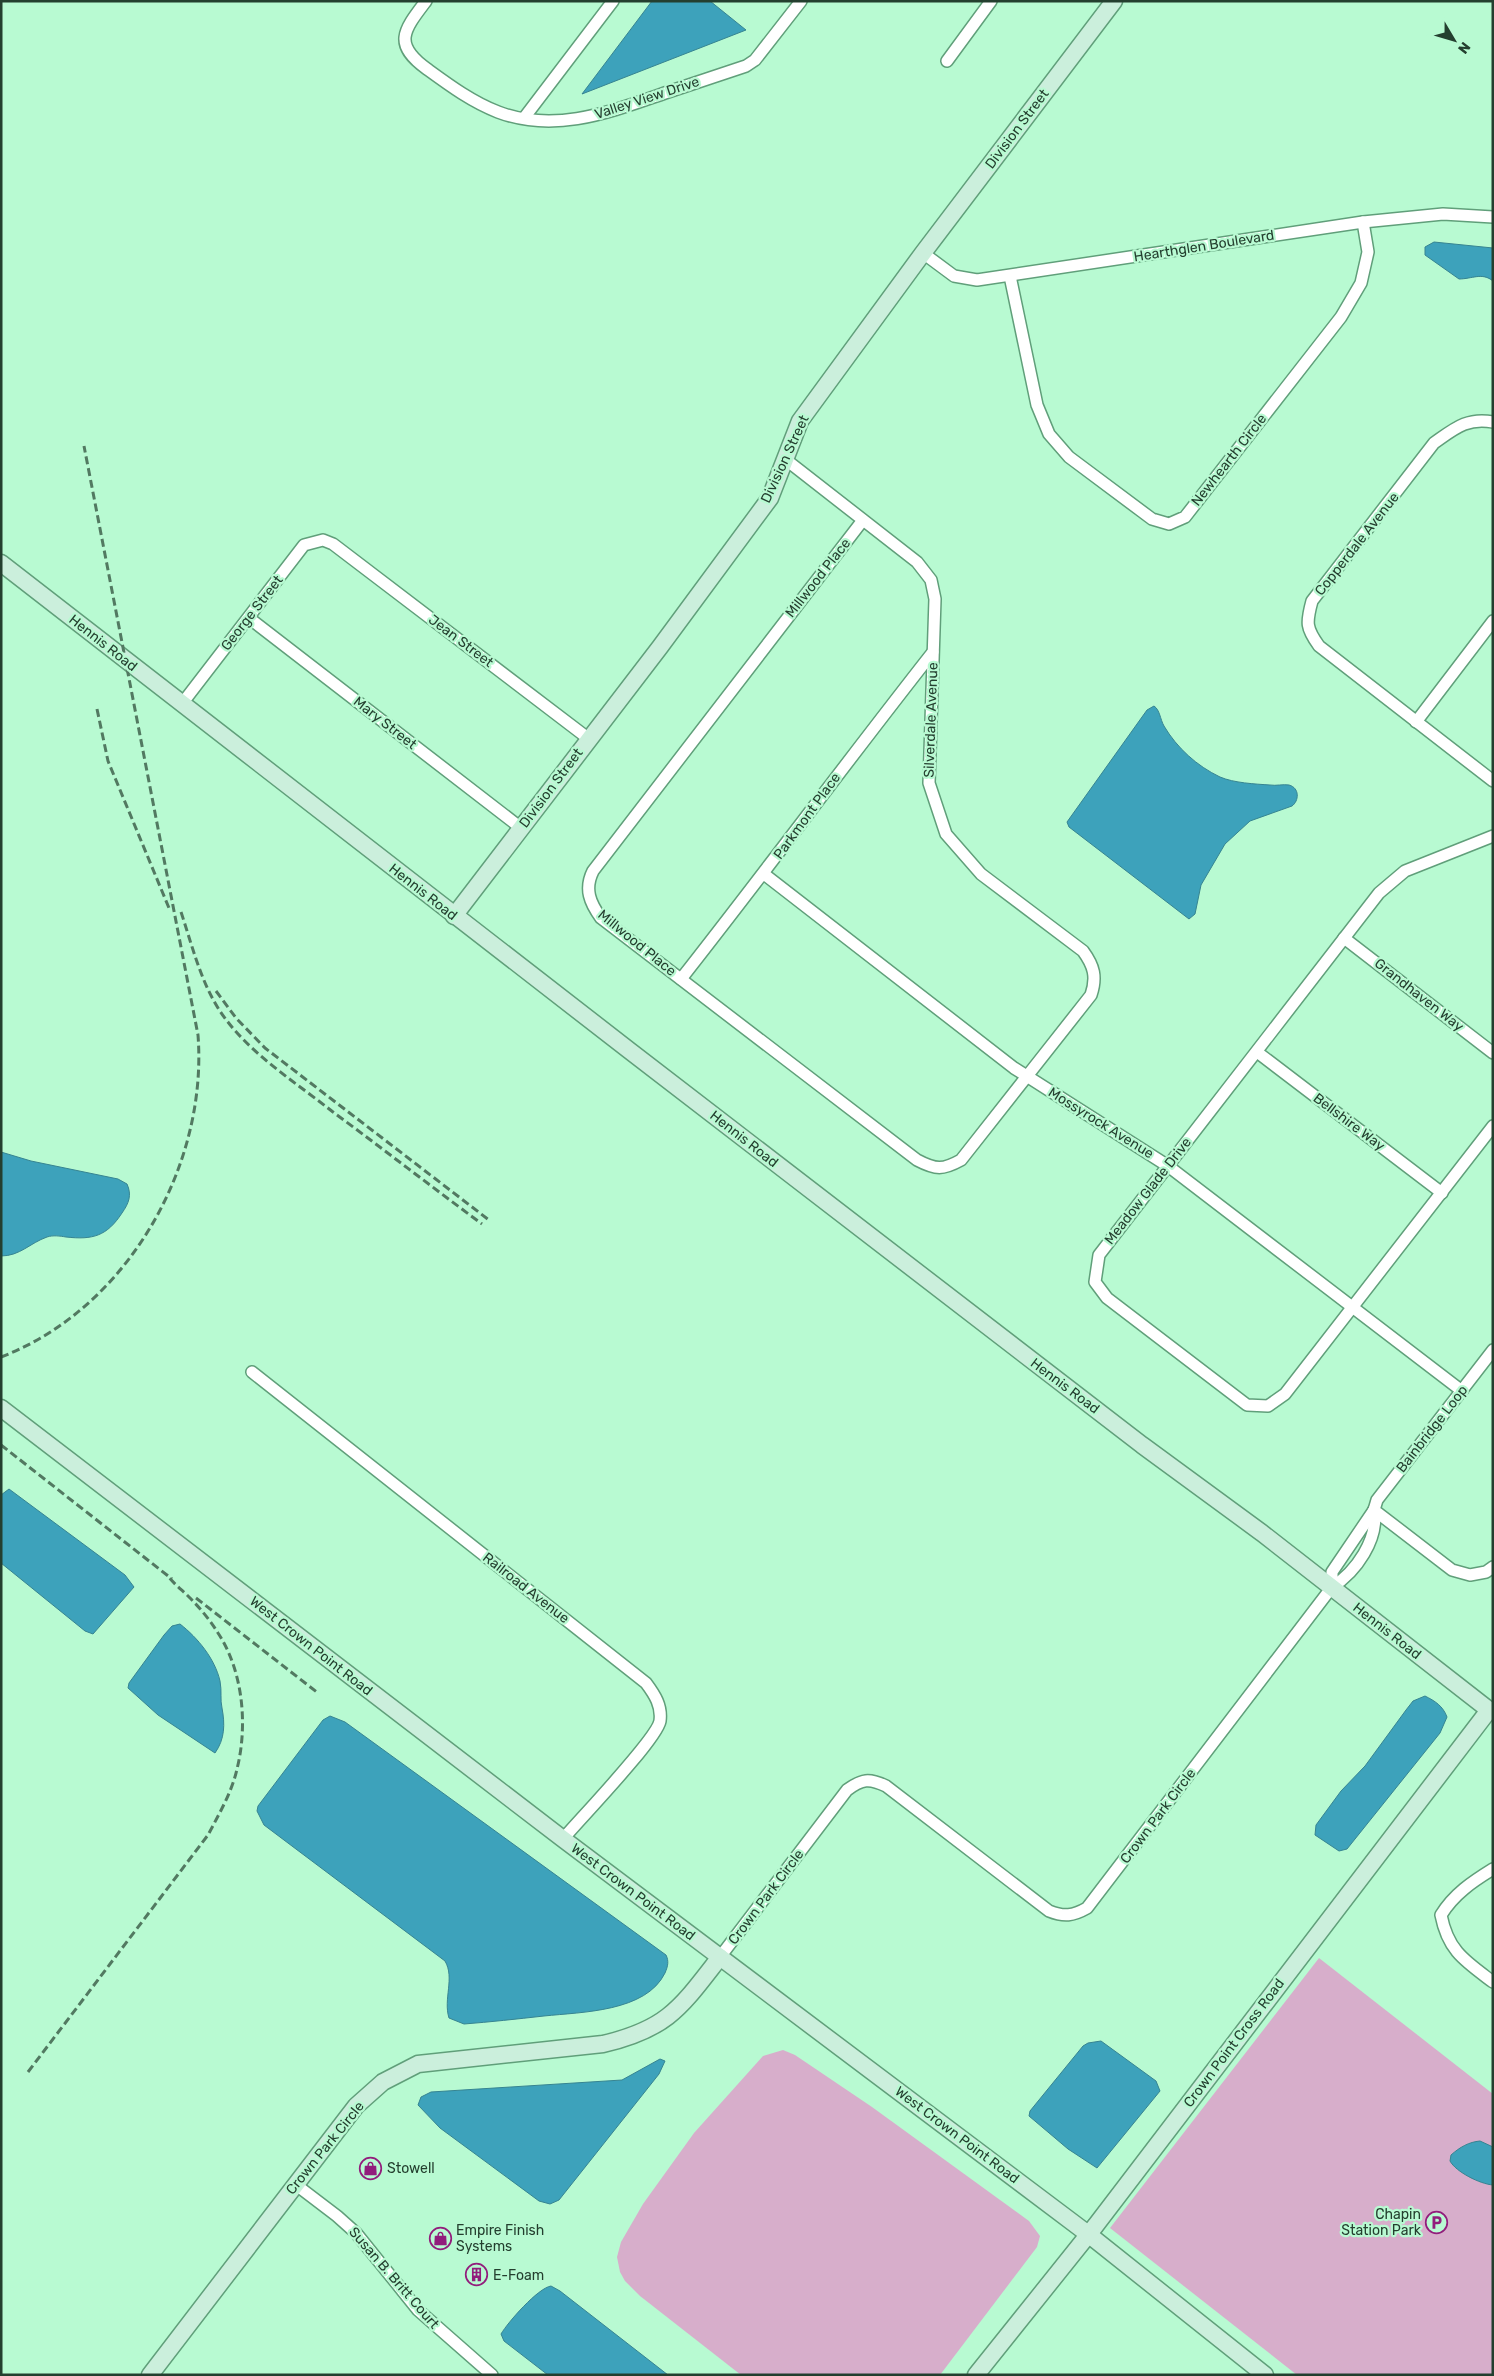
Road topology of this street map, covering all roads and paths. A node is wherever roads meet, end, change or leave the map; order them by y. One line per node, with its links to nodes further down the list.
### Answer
1 (426, 1): 7 (street, Valley View Drive)
2 (613, 1): 7 (street)
3 (801, 1): 7 (street, Valley View Drive)
4 (992, 1): 6 (street)
5 (1114, 1): 10 (street, Division Street)
6 (947, 61)
7 (524, 118)
8 (1493, 218): 9 (street, Hearthglen Boulevard)
9 (1363, 222): 11 (street, Hearthglen Boulevard); 11 (street, Newhearth Circle)
10 (923, 253): 11 (street, Hearthglen Boulevard); 13 (street, Division Street)
11 (1010, 276)
12 (1493, 422): 21 (street, Copperdale Avenue)
13 (786, 459): 14 (street, Silverdale Avenue); 22 (street, Division Street)
14 (863, 520): 19 (street, Silverdale Avenue); 29 (street, Millwood Place)
15 (333, 544): 17 (street, George Street); 22 (street, Jean Street)
16 (1, 563): 20 (street, Hennis Road)
17 (249, 618): 20 (street, George Street); 24 (street, Mary Street)
18 (1493, 621): 21 (street)
19 (933, 652): 26 (street, Parkmont Place); 32 (street, Silverdale Avenue)
20 (181, 705): 27 (street, Hennis Road)
21 (1416, 722): 23 (street, Copperdale Avenue)
22 (589, 739): 24 (street, Division Street)
23 (1493, 781)
24 (521, 828): 27 (street, Division Street)
25 (1493, 836): 28 (street, Meadow Glade Drive)
26 (764, 874): 29 (street, Parkmont Place); 32 (street, Mossyrock Avenue)
27 (454, 916): 43 (street, Hennis Road)
28 (1344, 938): 30 (street, Meadow Glade Drive); 31 (street, Grandhaven Way)
29 (682, 979): 32 (street, Millwood Place)
30 (1257, 1052): 34 (street, Meadow Glade Drive); 35 (street, Bellshire Way)
31 (1493, 1052)
32 (1028, 1078): 34 (street, Mossyrock Avenue)
33 (1493, 1126): 35 (street, Meadow Glade Drive)
34 (1168, 1166): 36 (street, Mossyrock Avenue); 36 (street, Meadow Glade Drive)
35 (1442, 1192): 36 (street, Meadow Glade Drive)
36 (1353, 1308): 39 (street, Mossyrock Avenue)
37 (1493, 1350): 39 (street, Bainbridge Loop)
38 (252, 1372): 45 (street, Railroad Avenue)
39 (1462, 1391): 41 (street, Bainbridge Loop)
40 (1, 1408): 45 (street, West Crown Point Road)
41 (1374, 1510): 42 (street); 43 (street, Bainbridge Loop); 43 (street, Bainbridge Loop)
42 (1493, 1567)
43 (1332, 1587): 44 (street, Hennis Road); 47 (street, Crown Park Circle)
44 (1491, 1711): 50 (street, Crown Point Cross Road)
45 (562, 1839): 47 (street, West Crown Point Road)
46 (1493, 1869): 48 (street)
47 (720, 1957): 49 (street, Crown Park Circle); 50 (street, West Crown Point Road)
48 (1493, 1982)
49 (296, 2184): 51 (street, Crown Park Circle); 52 (street, Susan B. Britt Court)
50 (1088, 2234): 53 (street, Crown Point Cross Road); 54 (street, West Crown Point Road)
51 (150, 2375)
52 (492, 2375)
53 (976, 2375)
54 (1266, 2375)

